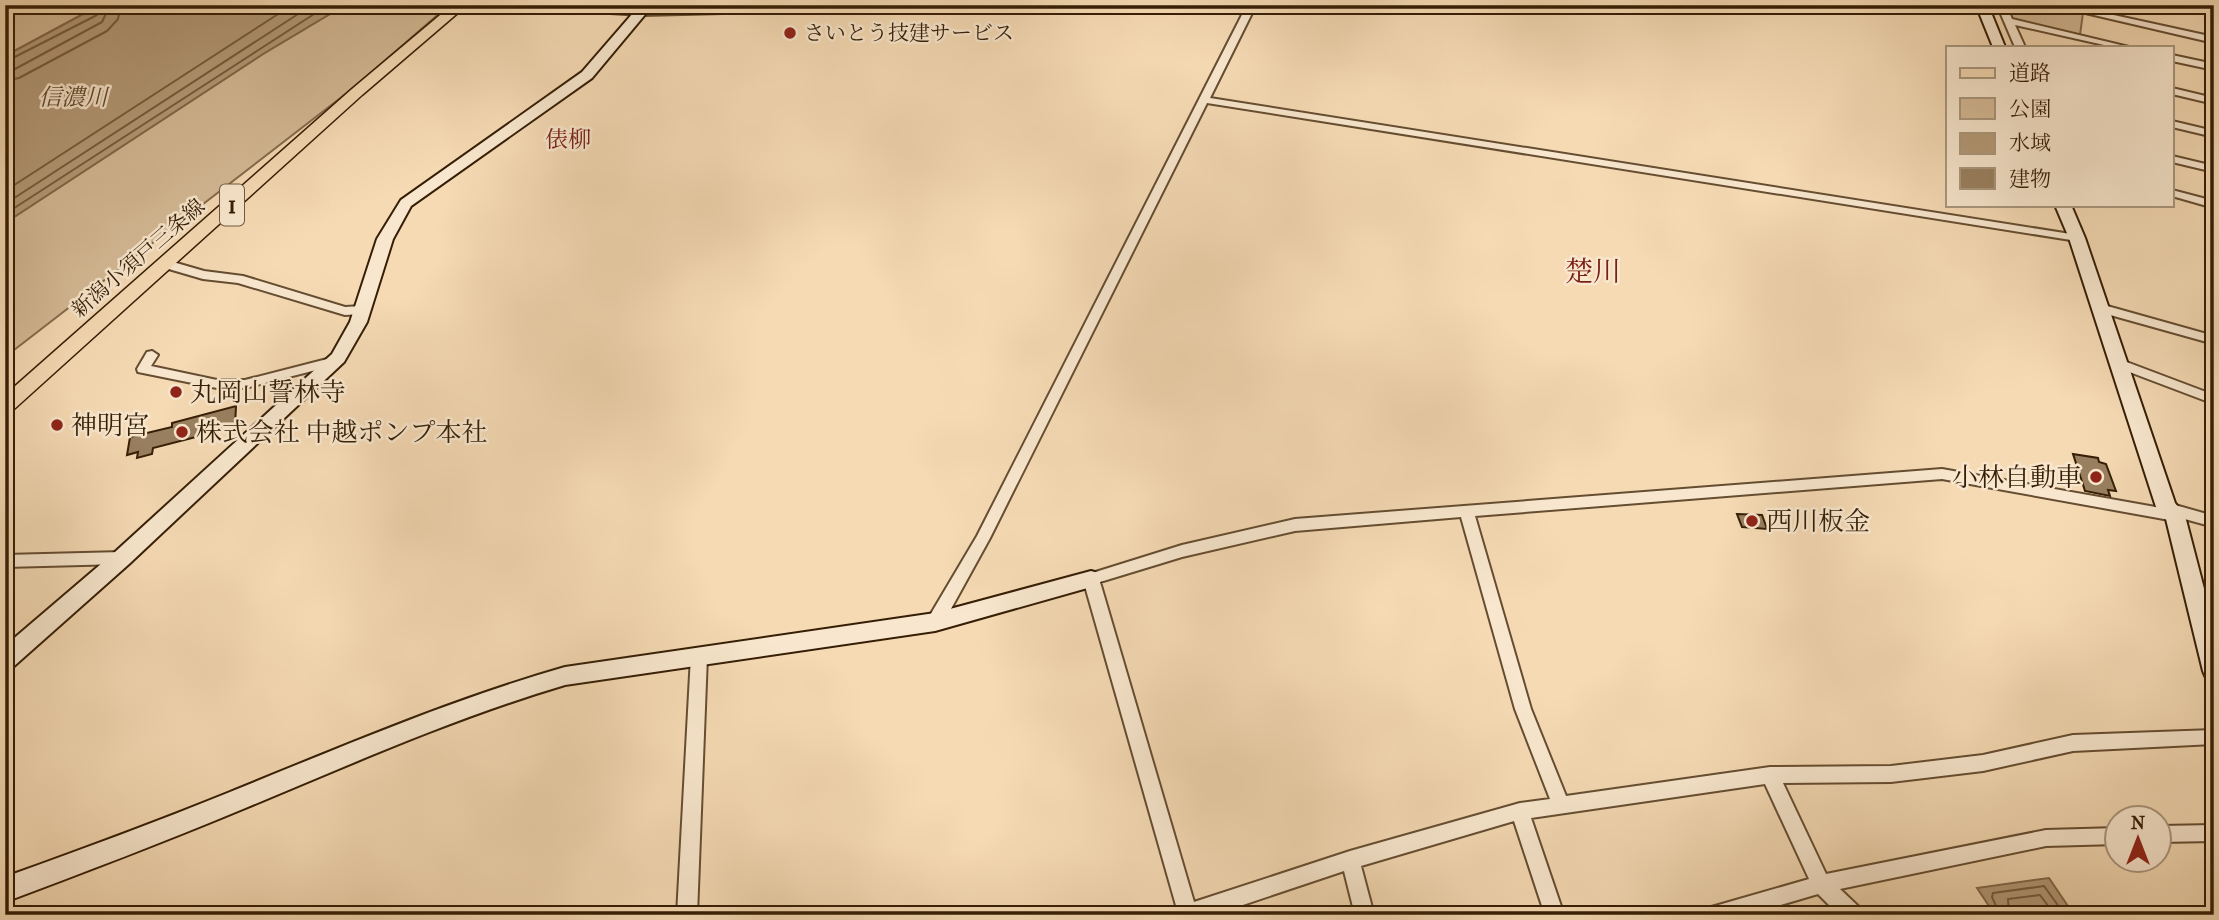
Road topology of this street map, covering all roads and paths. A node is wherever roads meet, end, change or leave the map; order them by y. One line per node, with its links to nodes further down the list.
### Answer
1 (460, 5): 29 (main road, 新潟小須戸三条線 / 1)
2 (530, 5): 9 (street)
3 (937, 5): 9 (street)
4 (1252, 5): 19 (street)
5 (1982, 5): 13 (street)
6 (2001, 5): 11 (street)
7 (2054, 5): 12 (street)
8 (2193, 6): 10 (street)
9 (644, 8): 31 (street)
10 (2214, 11)
11 (2009, 21): 14 (street); 15 (street)
12 (2214, 40)
13 (1999, 46)
14 (2020, 46)
15 (2120, 46)
16 (2174, 58): 17 (street)
17 (2214, 67)
18 (2174, 91): 20 (street)
19 (1205, 100): 28 (street); 44 (street)
20 (2214, 101)
21 (2174, 124): 22 (street)
22 (2214, 134)
23 (2174, 159): 24 (street)
24 (2214, 169)
25 (2174, 194): 26 (street)
26 (2214, 205)
27 (2063, 206): 28 (street)
28 (2077, 237): 30 (street)
29 (166, 264): 31 (street); 37 (main road, 新潟小須戸三条線 / 1)
30 (2100, 308): 32 (street); 35 (street)
31 (362, 310): 34 (street)
32 (2214, 340)
33 (152, 355): 34 (street)
34 (335, 361): 41 (street)
35 (2116, 362): 36 (street); 38 (street)
36 (2214, 400)
37 (5, 407)
38 (2171, 512): 39 (street); 40 (street); 47 (street)
39 (1467, 513): 43 (street); 50 (street)
40 (2214, 522)
41 (122, 558): 42 (street); 46 (street)
42 (5, 561)
43 (1091, 579): 44 (street); 58 (street)
44 (935, 622): 45 (street)
45 (699, 656): 57 (street); 59 (street)
46 (5, 660)
47 (2214, 671)
48 (2214, 737): 49 (street)
49 (1770, 775): 50 (street); 56 (street)
50 (1561, 805): 51 (street)
51 (1520, 811): 55 (street); 61 (street)
52 (2214, 833): 53 (street)
53 (2174, 834)
54 (2104, 836): 56 (street)
55 (1350, 860): 58 (street); 60 (street)
56 (1821, 884): 62 (street); 63 (street)
57 (5, 890)
58 (1186, 914)
59 (687, 915)
60 (1365, 915)
61 (1555, 915)
62 (1715, 915)
63 (1853, 915)

